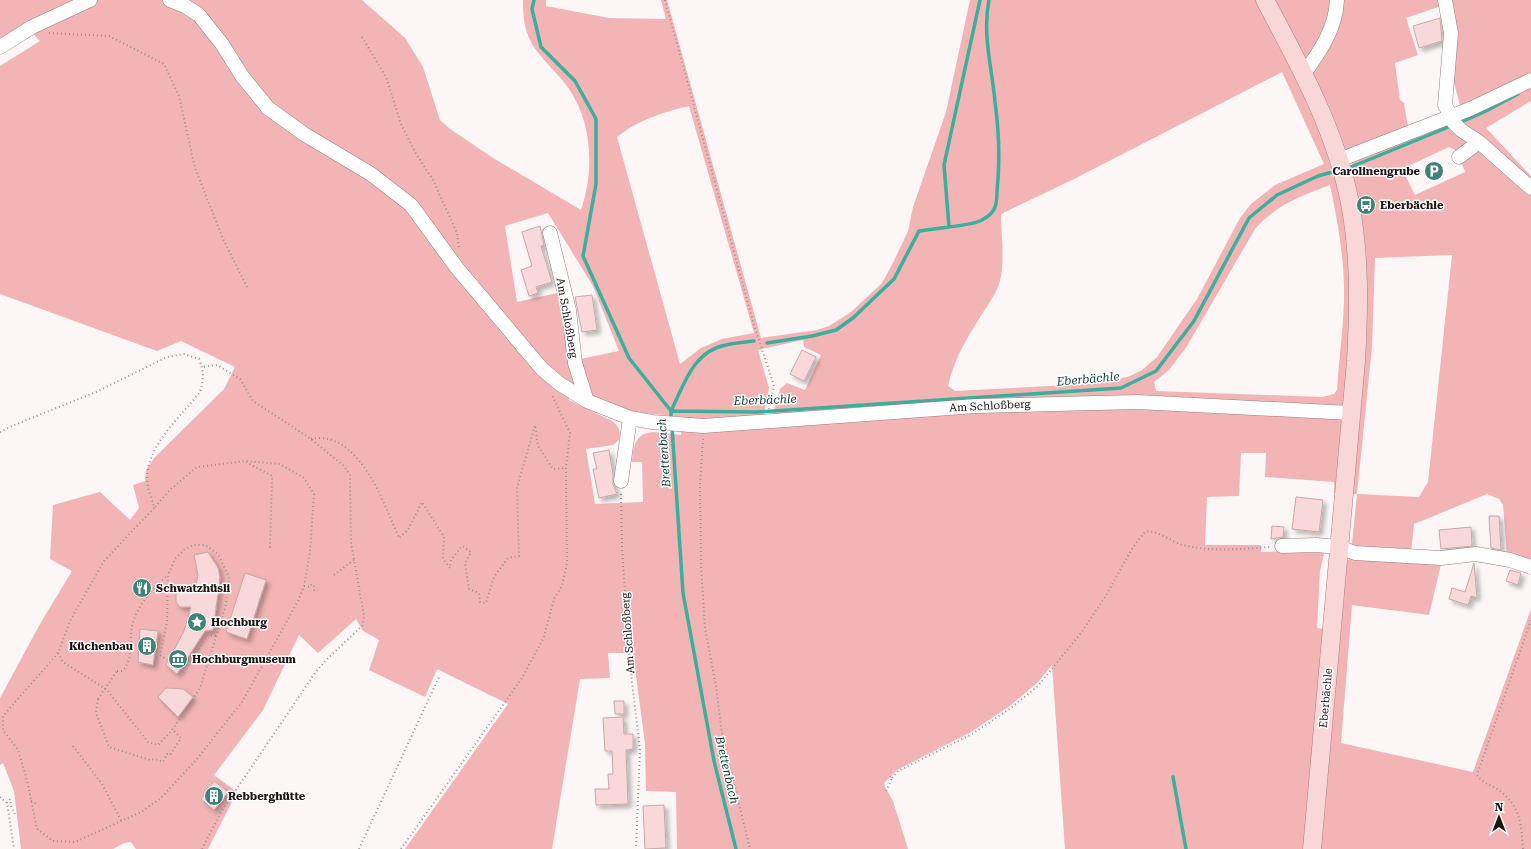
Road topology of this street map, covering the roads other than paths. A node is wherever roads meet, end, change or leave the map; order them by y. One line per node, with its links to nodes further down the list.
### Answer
1 (90, 0): 6 (street)
2 (170, 0): 15 (street, Am Schloßberg)
3 (1265, 0): 7 (main road, Eberbächle)
4 (1337, 0): 7 (street)
5 (1446, 0): 9 (street)
6 (0, 46)
7 (1303, 75): 12 (main road, Eberbächle)
8 (1531, 80): 9 (street)
9 (1454, 122): 10 (street); 12 (street)
10 (1479, 142): 11 (street); 13 (street)
11 (1459, 157)
12 (1341, 167): 16 (main road, Eberbächle)
13 (1531, 188)
14 (550, 233): 15 (street, Am Schloßberg)
15 (587, 401): 17 (street, Am Schloßberg)
16 (1352, 413): 17 (street, Am Schloßberg); 20 (main road, Eberbächle)
17 (630, 418): 18 (street)
18 (621, 481)
19 (1282, 546): 20 (street)
20 (1339, 548): 21 (street); 22 (main road, Eberbächle)
21 (1531, 566)
22 (1312, 849)

